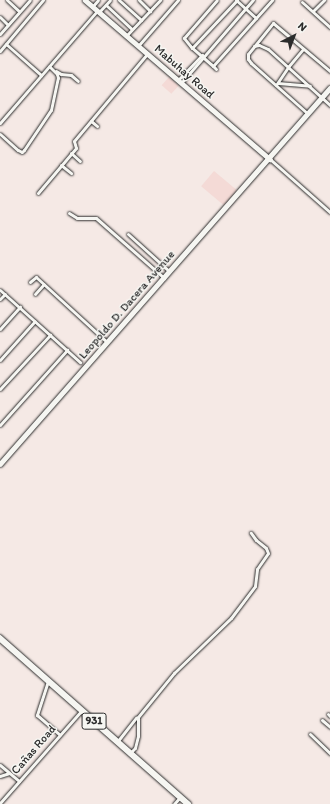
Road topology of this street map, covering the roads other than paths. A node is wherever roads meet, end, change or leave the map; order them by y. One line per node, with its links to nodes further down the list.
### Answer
1 (7, 0): 20 (street)
2 (30, 0): 20 (street)
3 (43, 0): 32 (street)
4 (85, 0): 18 (main road, Mabuhay Road)
5 (98, 0): 18 (street)
6 (110, 0): 17 (street)
7 (119, 0): 26 (street)
8 (139, 0): 21 (street)
9 (159, 0): 21 (street)
10 (178, 0): 33 (street)
11 (217, 0): 35 (street)
12 (236, 0): 19 (street); 35 (street)
13 (253, 0): 19 (street)
14 (272, 0): 25 (street)
15 (324, 0): 23 (street)
16 (302, 2): 23 (street)
17 (106, 5): 22 (street); 29 (street)
18 (92, 7): 22 (main road, Mabuhay Road)
19 (245, 8): 25 (street); 39 (street)
20 (19, 11): 27 (street)
21 (150, 11): 26 (street)
22 (98, 12): 31 (main road, Mabuhay Road); 40 (street)
23 (313, 12): 28 (street)
24 (0, 18): 27 (street)
25 (256, 18): 39 (street)
26 (141, 20): 29 (street)
27 (8, 24): 30 (street)
28 (330, 26)
29 (132, 29): 31 (street)
30 (0, 34)
31 (126, 36): 33 (main road, Mabuhay Road)
32 (6, 44): 37 (street); 43 (street)
33 (138, 46): 38 (main road, Mabuhay Road)
34 (253, 47): 36 (street); 41 (street); 46 (street)
35 (192, 48): 39 (street)
36 (303, 49): 41 (street); 42 (street)
37 (0, 51)
38 (147, 54): 45 (main road, Mabuhay Road); 52 (street)
39 (202, 57): 45 (street)
40 (50, 66): 43 (street); 44 (street); 55 (street)
41 (288, 67): 46 (street); 47 (street)
42 (330, 71)
43 (41, 75): 53 (street)
44 (78, 81)
45 (179, 81): 57 (main road, Mabuhay Road)
46 (277, 84): 47 (street); 51 (street)
47 (310, 86): 49 (street)
48 (330, 88): 49 (main road, Leopoldo D. Dacera Avenue)
49 (321, 97): 50 (street); 51 (main road, Leopoldo D. Dacera Avenue)
50 (330, 105)
51 (307, 113): 57 (main road, Leopoldo D. Dacera Avenue)
52 (91, 121): 54 (street); 56 (street)
53 (0, 123)
54 (97, 126)
55 (0, 134)
56 (71, 153): 58 (street); 59 (street)
57 (270, 159): 62 (street); 65 (main road, Leopoldo D. Dacera Avenue)
58 (80, 161)
59 (61, 165): 60 (street); 61 (street)
60 (71, 173)
61 (38, 193)
62 (330, 212)
63 (69, 213): 66 (street)
64 (128, 234): 65 (street)
65 (170, 272): 66 (main road, Leopoldo D. Dacera Avenue)
66 (164, 278): 77 (main road, Leopoldo D. Dacera Avenue)
67 (30, 282): 68 (street)
68 (44, 284): 71 (street); 77 (street)
69 (0, 290): 70 (street)
70 (4, 294): 72 (street); 73 (street)
71 (35, 294)
72 (0, 299)
73 (20, 307): 74 (street); 75 (street)
74 (35, 321): 76 (street); 79 (street)
75 (0, 329)
76 (50, 335): 78 (street); 81 (street)
77 (108, 342): 83 (main road, Leopoldo D. Dacera Avenue)
78 (67, 350): 80 (street); 82 (street)
79 (0, 360)
80 (80, 362)
81 (0, 389)
82 (0, 425)
83 (0, 464)
84 (252, 533): 88 (street)
85 (0, 638): 86 (highway, 931)
86 (48, 680): 87 (highway, 931); 92 (street)
87 (82, 710): 92 (street, Cañas Road); 93 (highway, 931)
88 (138, 717): 93 (street); 94 (street)
89 (322, 720): 90 (street)
90 (330, 727)
91 (310, 734): 95 (street)
92 (60, 735): 99 (street, Cañas Road)
93 (117, 742): 94 (highway, 931)
94 (130, 753): 100 (highway, 931)
95 (330, 753)
96 (0, 765): 97 (street)
97 (8, 773): 98 (street); 99 (street)
98 (0, 776)
99 (19, 781): 101 (street, Cañas Road)
100 (180, 798): 102 (street); 103 (highway, 931)
101 (0, 803)
102 (174, 804)
103 (188, 804)

